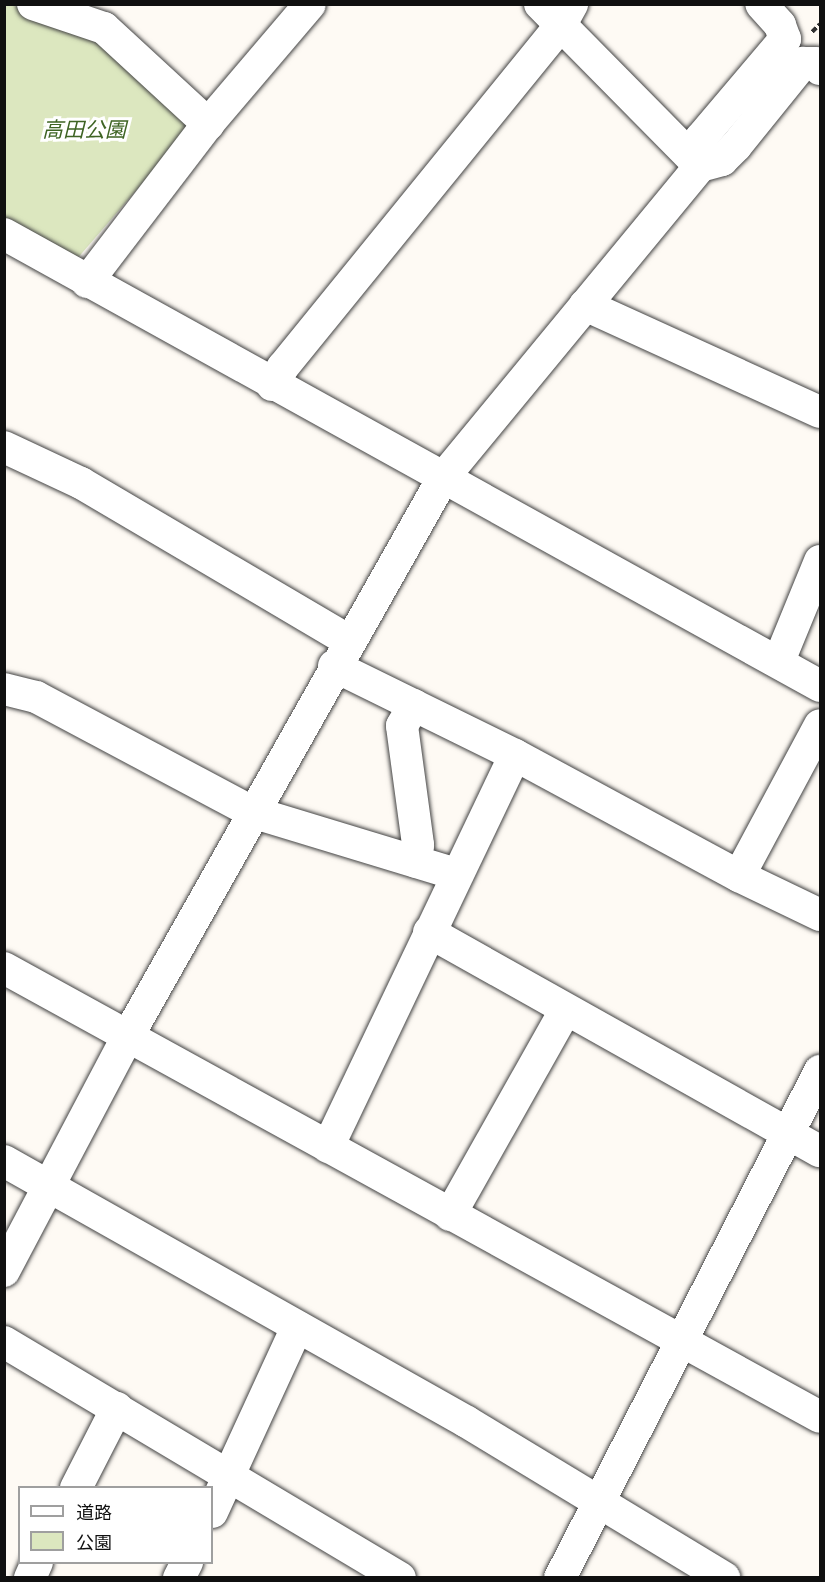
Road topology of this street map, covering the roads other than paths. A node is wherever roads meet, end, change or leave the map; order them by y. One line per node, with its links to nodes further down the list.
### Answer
1 (33, 4): 6 (street)
2 (761, 4): 7 (street)
3 (310, 5): 6 (street)
4 (557, 12): 7 (street); 11 (street)
5 (820, 69): 7 (street)
6 (208, 124): 9 (street)
7 (700, 166): 10 (street)
8 (4, 234): 9 (street)
9 (87, 282): 11 (street)
10 (585, 305): 12 (street); 14 (street)
11 (272, 385): 14 (street)
12 (820, 412)
13 (4, 447): 16 (street)
14 (443, 478): 16 (street); 17 (street)
15 (820, 561): 17 (street)
16 (341, 654): 20 (street); 23 (street)
17 (779, 661): 18 (street)
18 (820, 686)
19 (4, 689): 23 (street)
20 (414, 705): 22 (street); 24 (street)
21 (820, 725): 26 (street)
22 (515, 755): 25 (street); 26 (street)
23 (252, 812): 24 (street); 31 (street)
24 (416, 862): 25 (street)
25 (456, 874): 28 (street)
26 (739, 876): 27 (street)
27 (820, 915)
28 (429, 933): 30 (street); 34 (street)
29 (4, 968): 31 (street)
30 (565, 1011): 33 (street); 38 (street)
31 (128, 1036): 34 (street); 37 (street)
32 (820, 1071): 33 (street)
33 (788, 1134): 35 (street); 41 (street)
34 (328, 1146): 38 (street)
35 (820, 1151)
36 (4, 1161): 37 (street)
37 (50, 1187): 39 (street); 40 (street)
38 (450, 1215): 41 (street)
39 (4, 1271)
40 (297, 1327): 45 (street); 47 (street)
41 (679, 1340): 44 (street); 47 (street)
42 (4, 1342): 43 (street)
43 (117, 1408): 45 (street); 46 (street)
44 (820, 1417)
45 (229, 1475): 48 (street); 53 (street)
46 (77, 1486)
47 (600, 1502): 54 (street); 55 (street)
48 (213, 1510)
49 (37, 1564): 51 (street)
50 (186, 1564): 52 (street)
51 (30, 1578)
52 (179, 1578)
53 (400, 1578)
54 (560, 1578)
55 (725, 1578)

